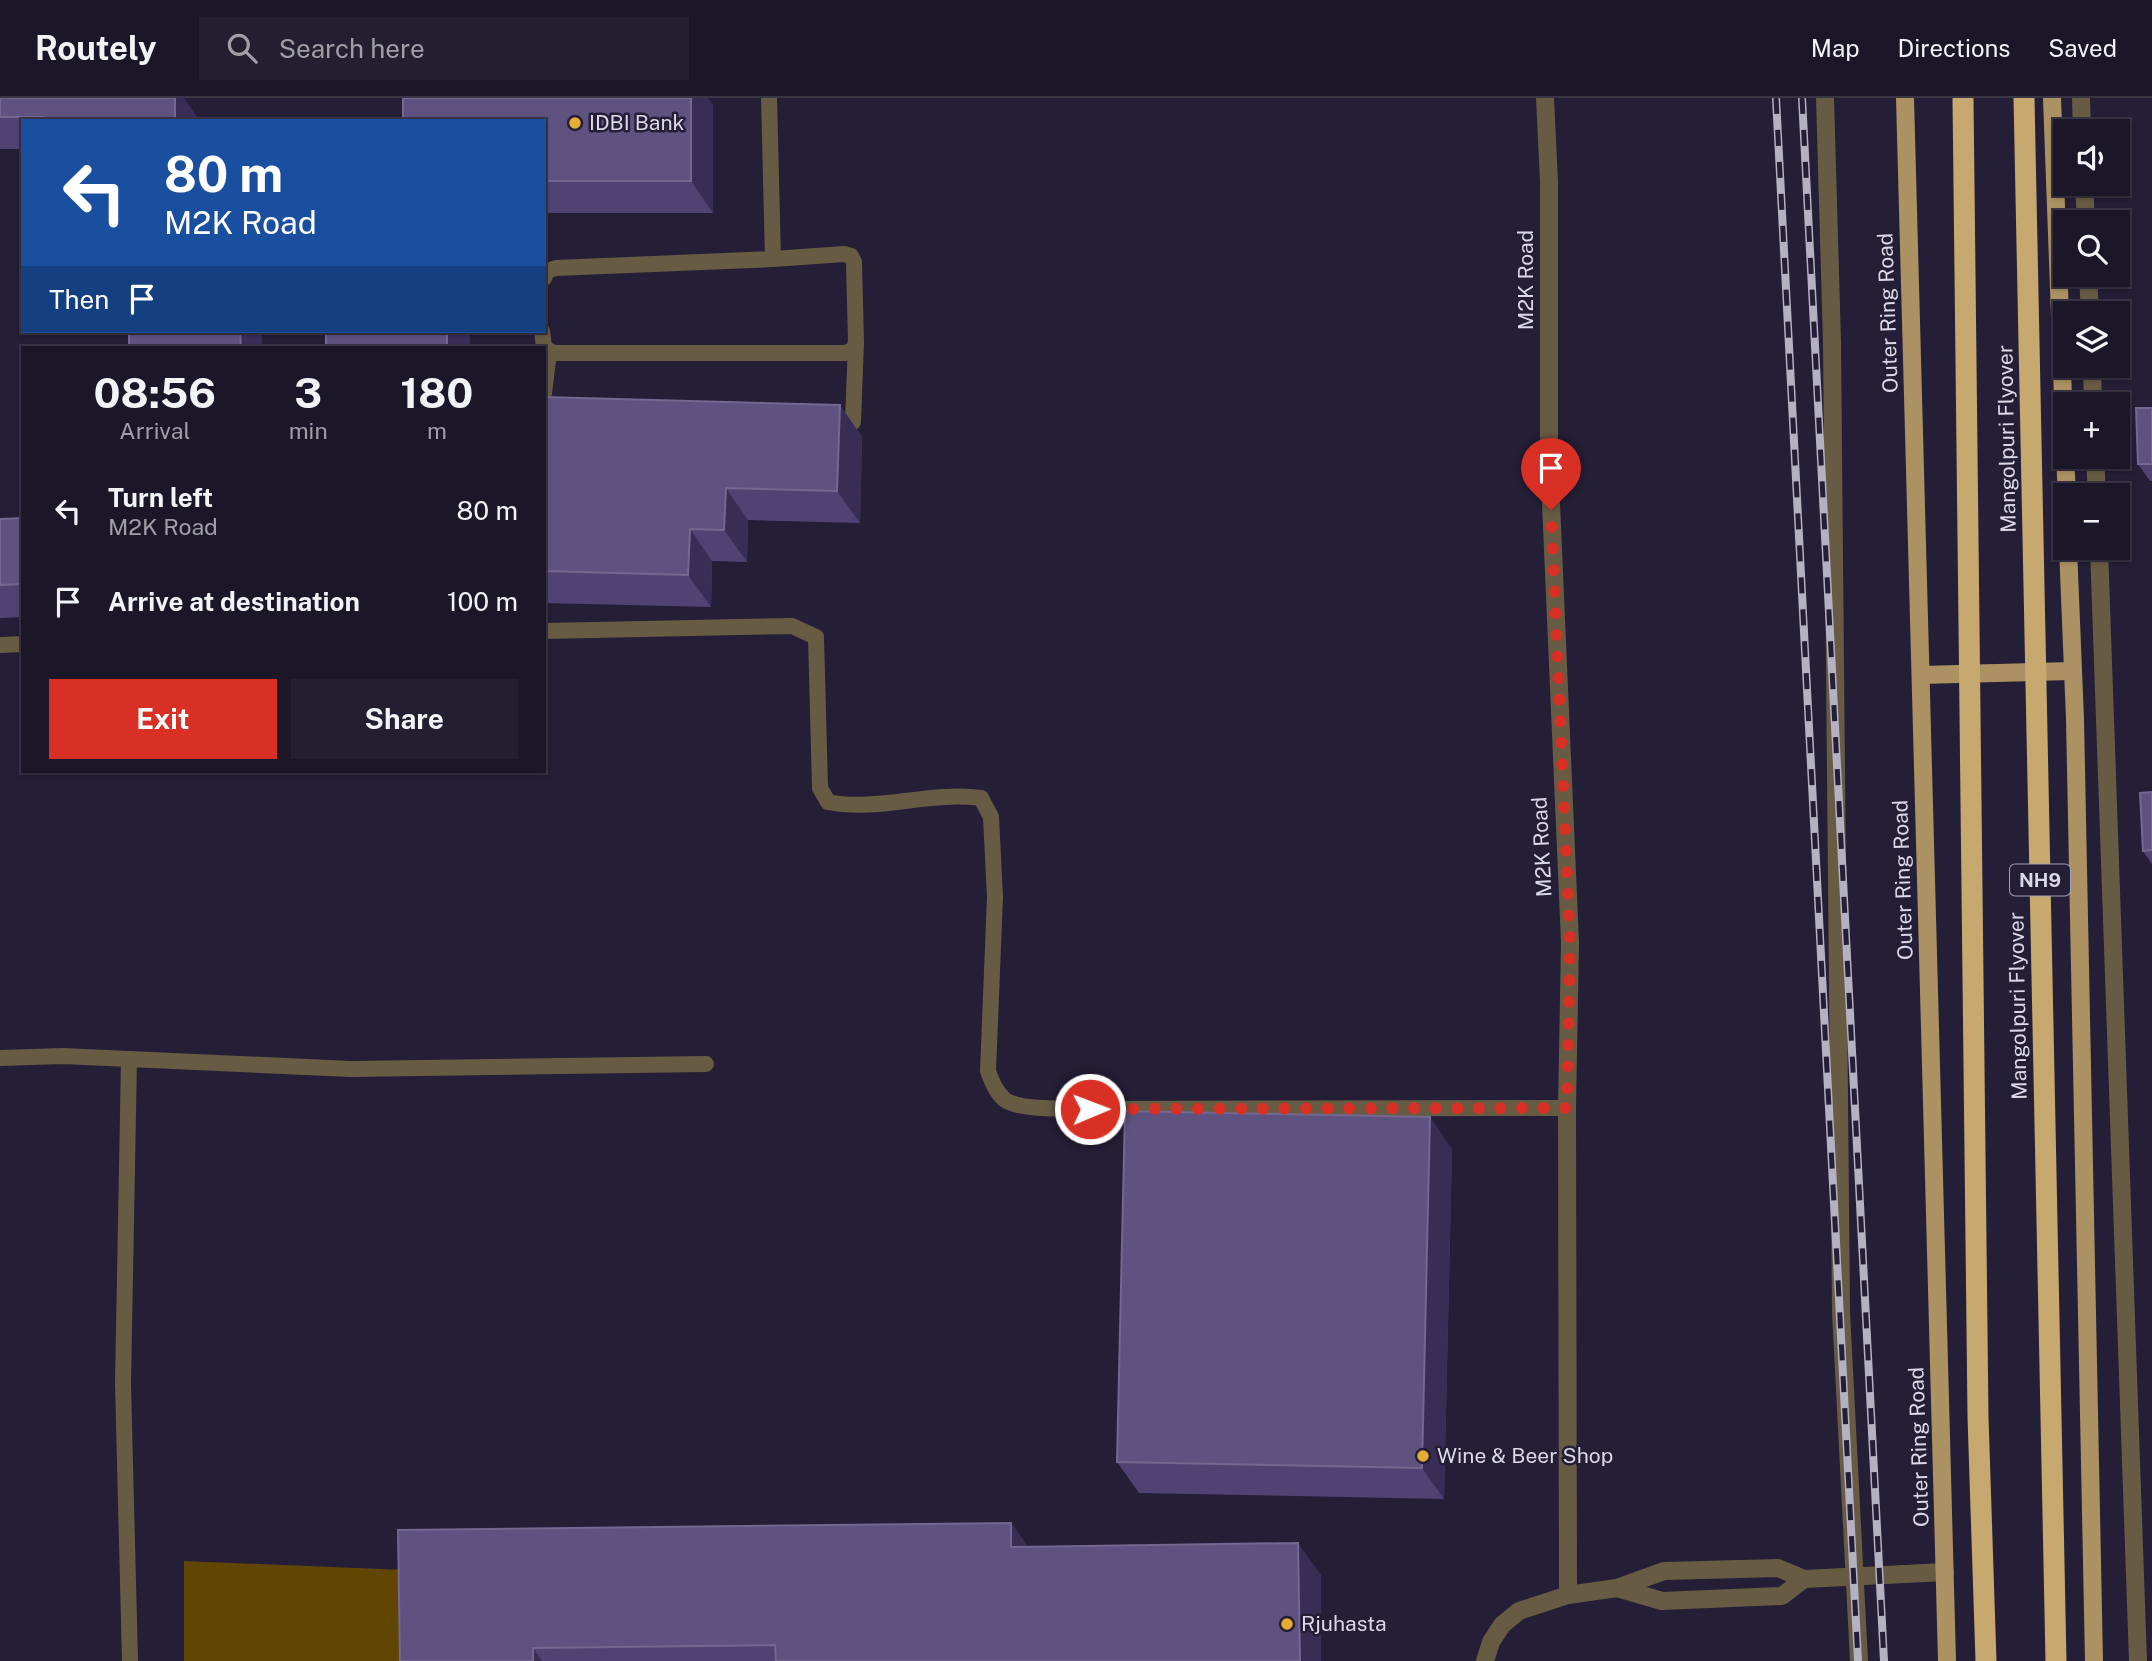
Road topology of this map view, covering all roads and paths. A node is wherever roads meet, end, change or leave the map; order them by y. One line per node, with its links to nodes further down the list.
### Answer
1 (769, 98): 10 (lane)
2 (1545, 98): 28 (street, M2K Road)
3 (1825, 98): 30 (street)
4 (1905, 98): 24 (main road, Outer Ring Road)
5 (1964, 98): 38 (highway, Mangolpuri Flyover, bridge)
6 (2024, 98): 39 (highway, Mangolpuri Flyover / NH9, bridge)
7 (2052, 98): 16 (main road)
8 (2081, 98): 9 (street)
9 (2082, 119)
10 (773, 259): 11 (lane); 12 (lane)
11 (546, 273)
12 (856, 342): 14 (lane); 17 (lane)
13 (546, 348): 14 (lane)
14 (549, 352): 15 (lane)
15 (546, 377)
16 (2063, 392)
17 (813, 421)
18 (2068, 560): 23 (main road)
19 (2099, 560): 41 (street)
20 (546, 631): 28 (lane)
21 (21, 644): 22 (lane)
22 (0, 645)
23 (2073, 671): 24 (main road); 40 (main road)
24 (1921, 675): 29 (main road, Outer Ring Road)
25 (0, 1058): 26 (lane)
26 (128, 1059): 27 (lane); 34 (lane)
27 (706, 1064)
28 (1567, 1108): 33 (street, M2K Road)
29 (1945, 1572): 30 (street); 37 (main road, Outer Ring Road)
30 (1855, 1577): 31 (street); 36 (street)
31 (1804, 1579): 32 (street); 32 (street)
32 (1617, 1588): 33 (street)
33 (1568, 1595): 35 (street)
34 (130, 1661)
35 (1485, 1661)
36 (1859, 1661)
37 (1947, 1661)
38 (1986, 1661)
39 (2056, 1661)
40 (2094, 1661)
41 (2138, 1661)

